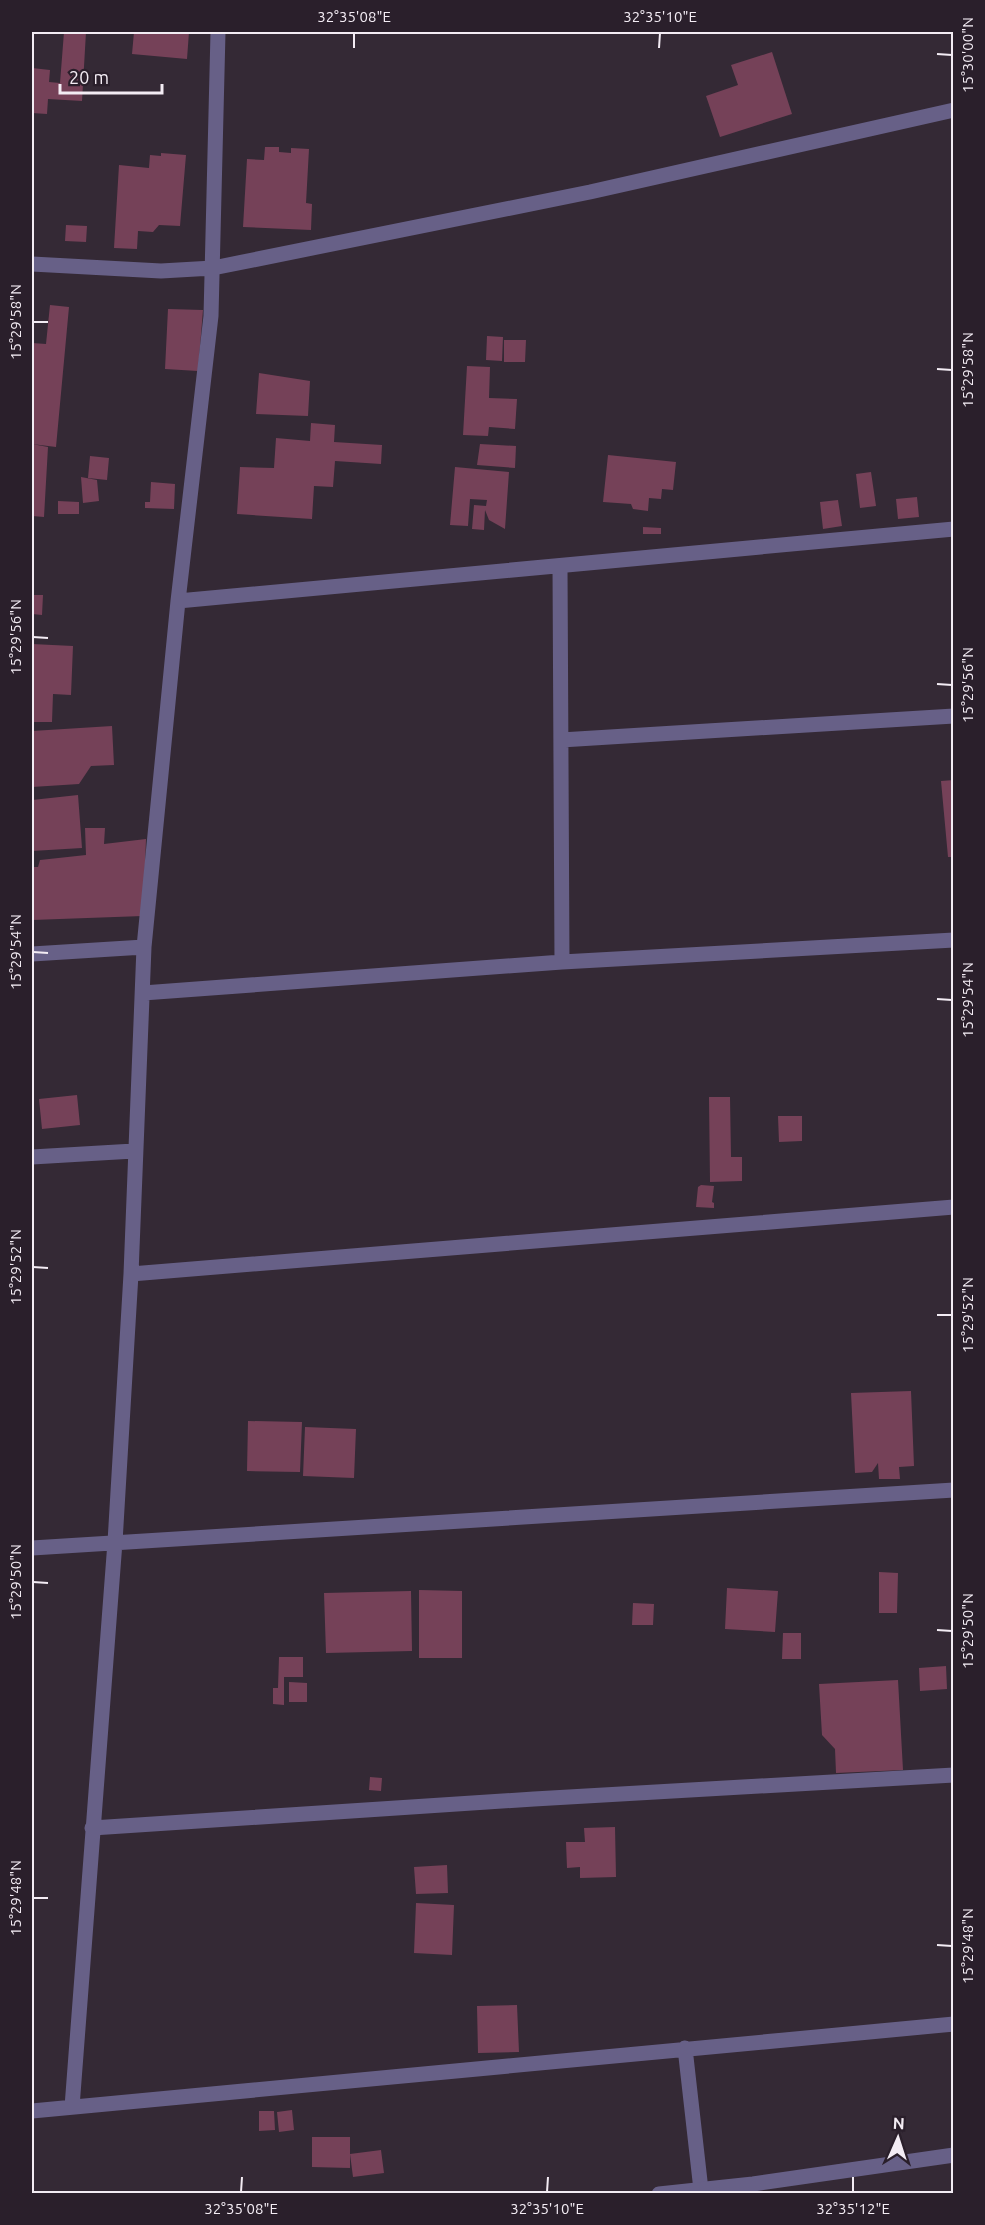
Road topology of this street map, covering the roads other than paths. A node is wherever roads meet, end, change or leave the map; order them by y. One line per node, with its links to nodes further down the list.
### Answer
1 (218, 32): 4 (street)
2 (954, 110): 4 (street)
3 (32, 264): 4 (street)
4 (213, 268): 7 (street)
5 (954, 529): 6 (street)
6 (560, 566): 7 (street); 9 (street)
7 (178, 601): 11 (street)
8 (954, 716): 9 (street)
9 (561, 740): 13 (street)
10 (954, 940): 13 (street)
11 (144, 947): 12 (street); 14 (street)
12 (32, 954)
13 (562, 962): 14 (street)
14 (143, 993): 15 (street)
15 (134, 1151): 16 (street); 18 (street)
16 (32, 1157)
17 (954, 1207): 18 (street)
18 (131, 1274): 20 (street)
19 (954, 1490): 20 (street)
20 (115, 1542): 21 (street); 23 (street)
21 (32, 1548)
22 (954, 1775): 23 (street)
23 (92, 1828): 26 (street)
24 (954, 2024): 25 (street)
25 (685, 2049): 26 (street); 29 (street)
26 (72, 2107): 27 (street)
27 (32, 2111)
28 (954, 2155): 29 (street)
29 (700, 2190): 30 (street)
30 (659, 2193)

